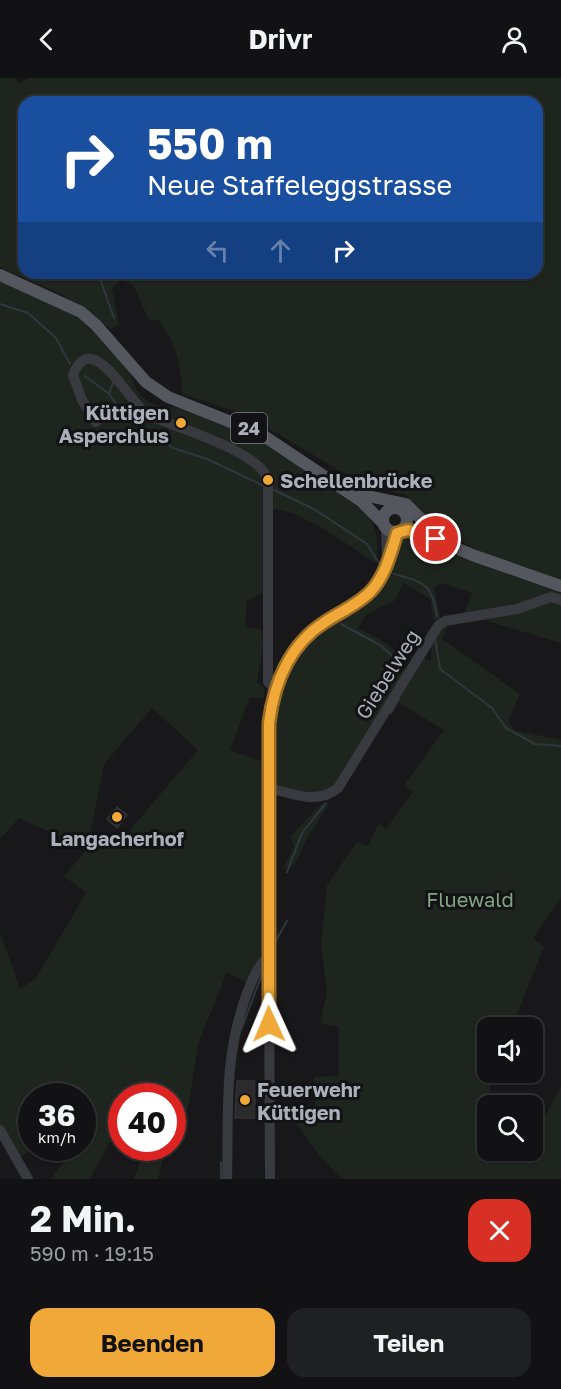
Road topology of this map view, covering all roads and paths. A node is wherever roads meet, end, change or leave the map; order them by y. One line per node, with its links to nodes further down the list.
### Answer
1 (0, 275): 3 (main road, 24)
2 (96, 422): 12 (street)
3 (349, 492): 4 (main road, 24); 8 (main road, 24)
4 (361, 501): 5 (main road, 24); 7 (main road, 24)
5 (391, 509): 6 (main road); 7 (main road)
6 (407, 516): 7 (main road); 8 (main road, 24)
7 (392, 529): 9 (main road, 24); 12 (street)
8 (438, 532): 9 (main road, 24)
9 (495, 562): 10 (main road, 24)
10 (561, 586)
11 (561, 600): 13 (street, Giebelweg)
12 (275, 689): 13 (street)
13 (269, 788): 14 (street)
14 (268, 957): 17 (street); 18 (street)
15 (0, 1130): 16 (street)
16 (28, 1179)
17 (227, 1179)
18 (270, 1179)

